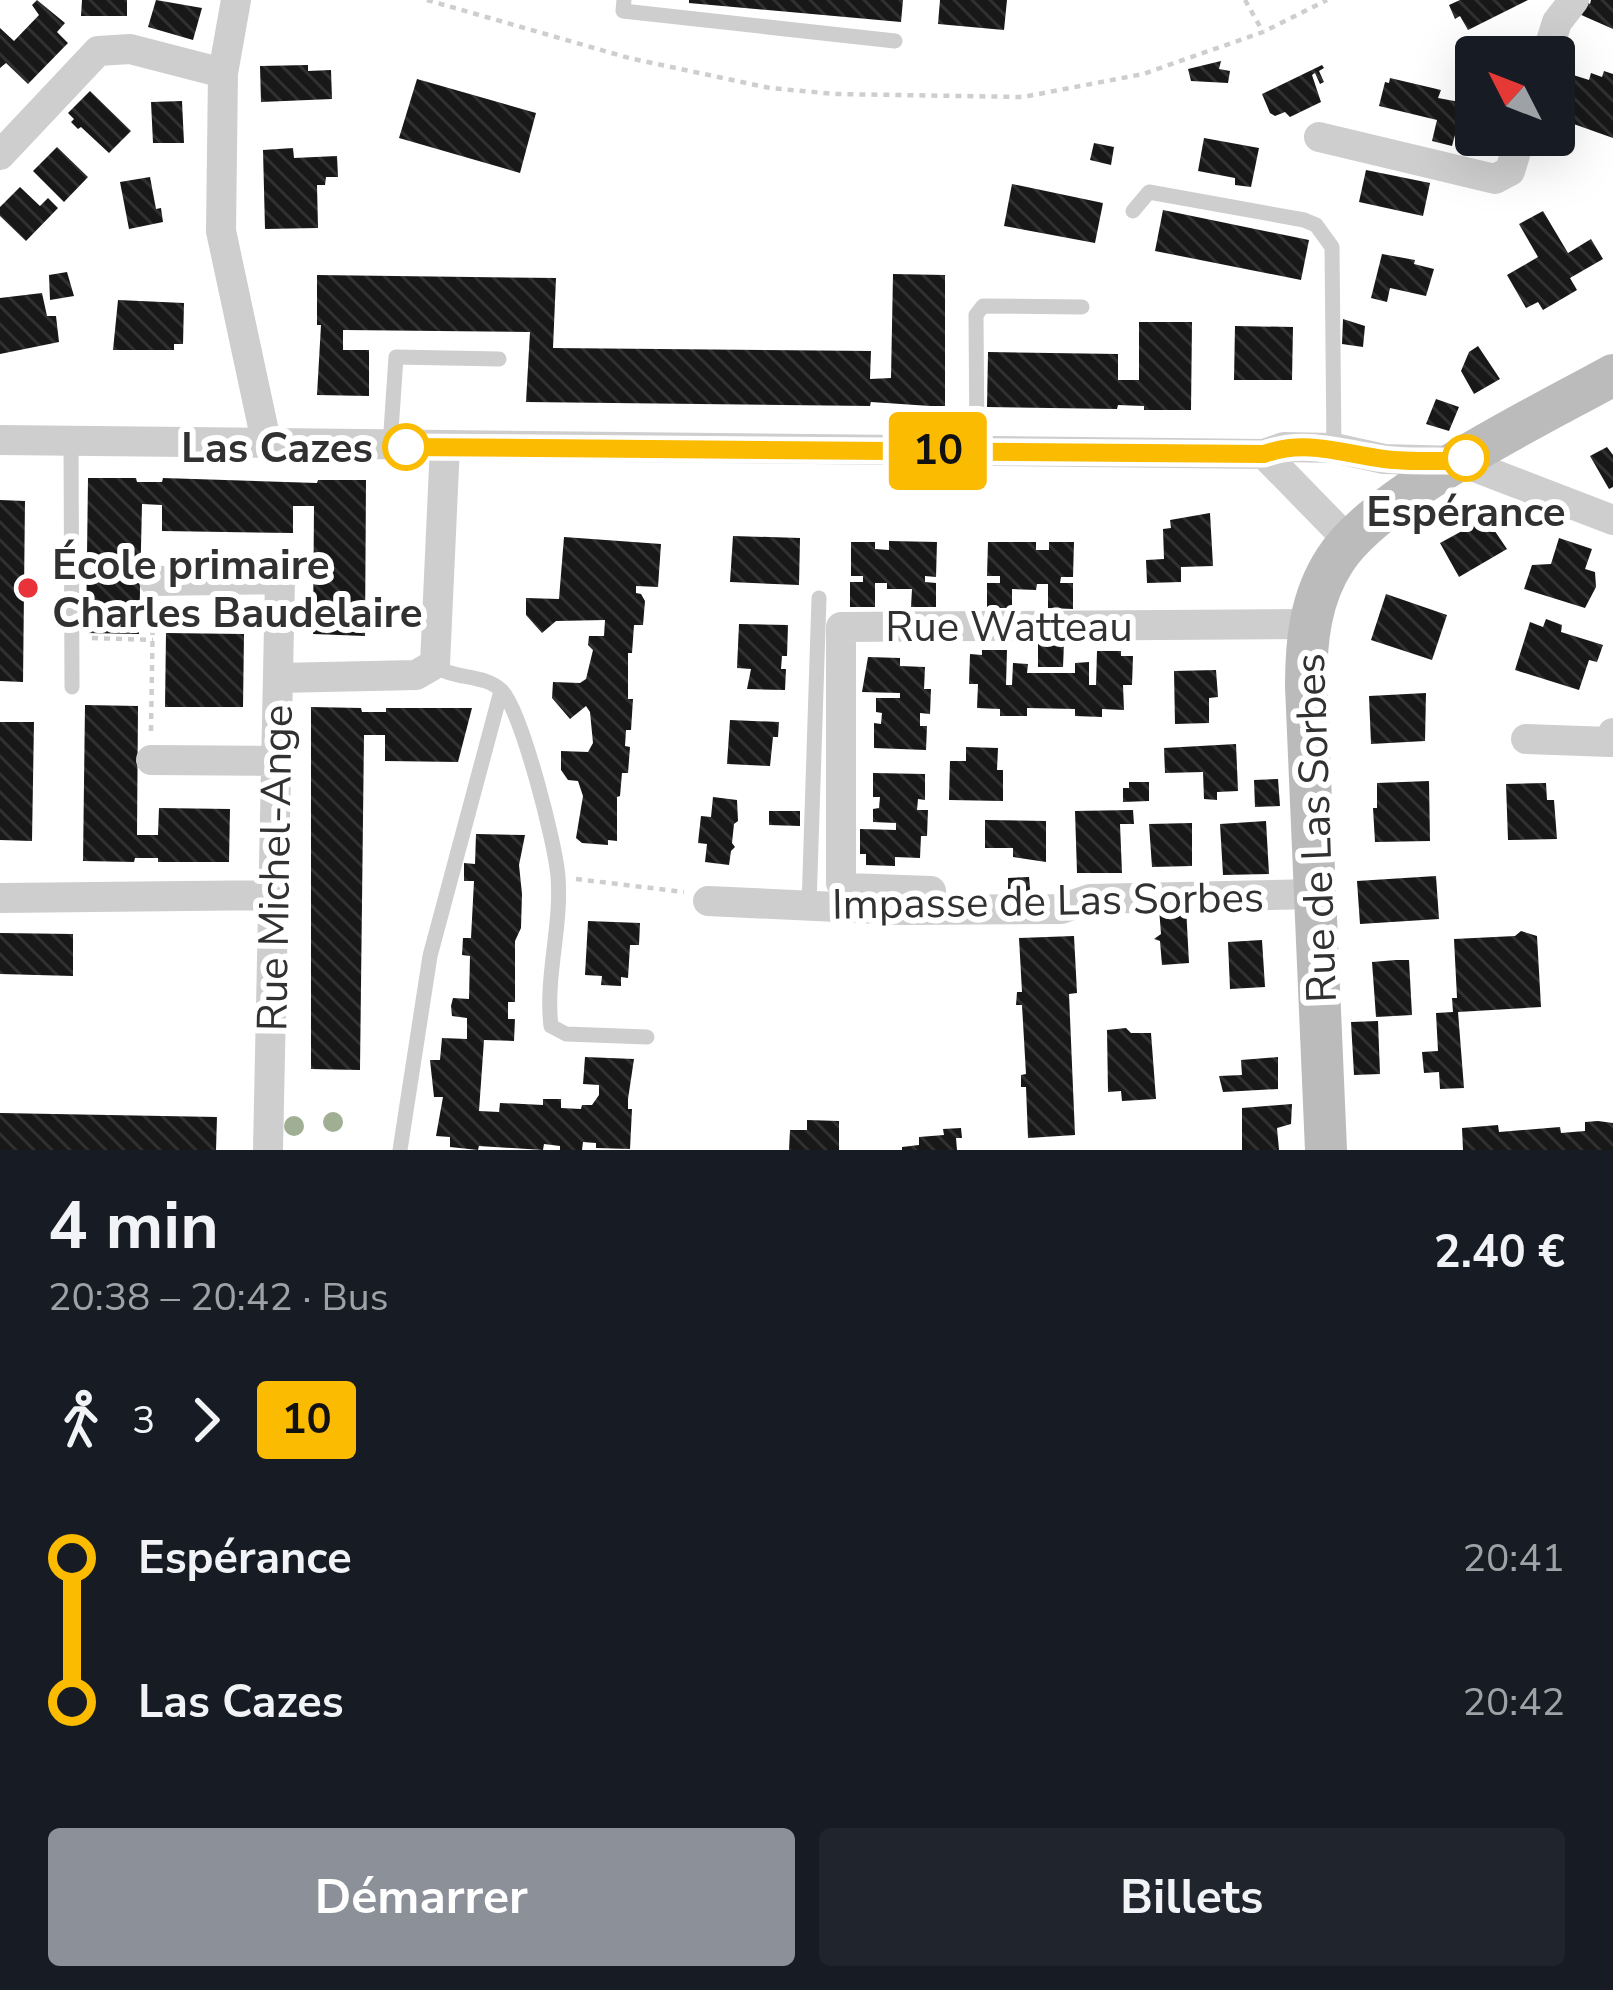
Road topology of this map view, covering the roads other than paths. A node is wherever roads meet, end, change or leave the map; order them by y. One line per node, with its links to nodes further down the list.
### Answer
1 (236, 0): 6 (street)
2 (624, 0): 5 (lane)
3 (1574, 0): 4 (street)
4 (1553, 36)
5 (895, 41)
6 (223, 73): 8 (street); 16 (street)
7 (1319, 137): 9 (street)
8 (0, 155)
9 (1515, 156)
10 (1133, 211): 19 (lane)
11 (1082, 308): 20 (lane)
12 (499, 359): 18 (lane)
13 (1613, 375): 23 (street, Rue de Las Sorbes)
14 (0, 440): 15 (street)
15 (71, 440): 16 (street); 32 (lane)
16 (266, 441): 18 (street)
17 (445, 445): 18 (street); 20 (street); 30 (street)
18 (390, 446)
19 (1334, 448): 21 (street); 22 (street)
20 (977, 452): 21 (street)
21 (1264, 454): 26 (street)
22 (1384, 459): 23 (street); 24 (street)
23 (1459, 461): 24 (street, Rue de Las Sorbes); 25 (street)
24 (1394, 505): 26 (street, Rue de Las Sorbes)
25 (1613, 520)
26 (1349, 541): 29 (street, Rue de Las Sorbes)
27 (154, 581): 31 (street)
28 (819, 598): 43 (lane)
29 (1310, 624): 38 (street, Rue Watteau); 39 (street, Rue de Las Sorbes)
30 (435, 664): 31 (street, Rue Michel-Ange); 33 (lane)
31 (278, 678): 37 (street, Rue Michel-Ange)
32 (73, 687)
33 (502, 691): 44 (lane); 46 (lane)
34 (1613, 733): 35 (street)
35 (1526, 740)
36 (151, 760): 37 (street)
37 (275, 761): 40 (street, Rue Michel-Ange)
38 (931, 891)
39 (1316, 893): 43 (street, Impasse de Las Sorbes); 47 (street, Rue de Las Sorbes)
40 (273, 895): 41 (street); 45 (street, Rue Michel-Ange)
41 (0, 898)
42 (708, 901): 43 (street, Impasse de Las Sorbes)
43 (809, 906)
44 (646, 1037)
45 (268, 1150)
46 (400, 1150)
47 (1326, 1150)

